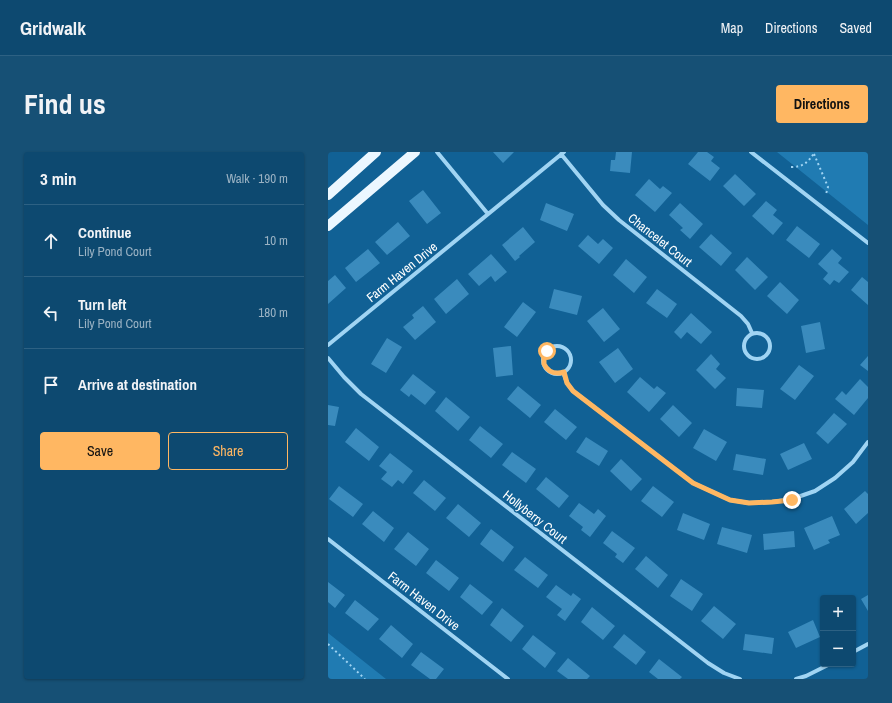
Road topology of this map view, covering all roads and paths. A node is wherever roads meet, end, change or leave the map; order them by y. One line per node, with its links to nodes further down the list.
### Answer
1 (376, 152): 9 (main road)
2 (415, 152): 11 (main road)
3 (436, 152): 10 (street)
4 (751, 152): 12 (street)
5 (563, 153): 10 (street, Farm Haven Drive); 13 (street, Chancelet Court)
6 (815, 153): 7 (path); 8 (path)
7 (791, 167)
8 (826, 194)
9 (328, 195)
10 (488, 214): 14 (street, Farm Haven Drive)
11 (328, 226)
12 (868, 243)
13 (752, 334): 13 (street)
14 (328, 345)
15 (328, 358): 25 (street, Hollyberry Court)
16 (564, 372): 16 (street); 17 (street)
17 (868, 442)
18 (328, 540): 24 (street, Farm Haven Drive)
19 (328, 644): 23 (path)
20 (868, 644): 21 (street)
21 (856, 650)
22 (824, 667): 26 (street)
23 (365, 679)
24 (508, 679)
25 (740, 679)
26 (796, 679)

